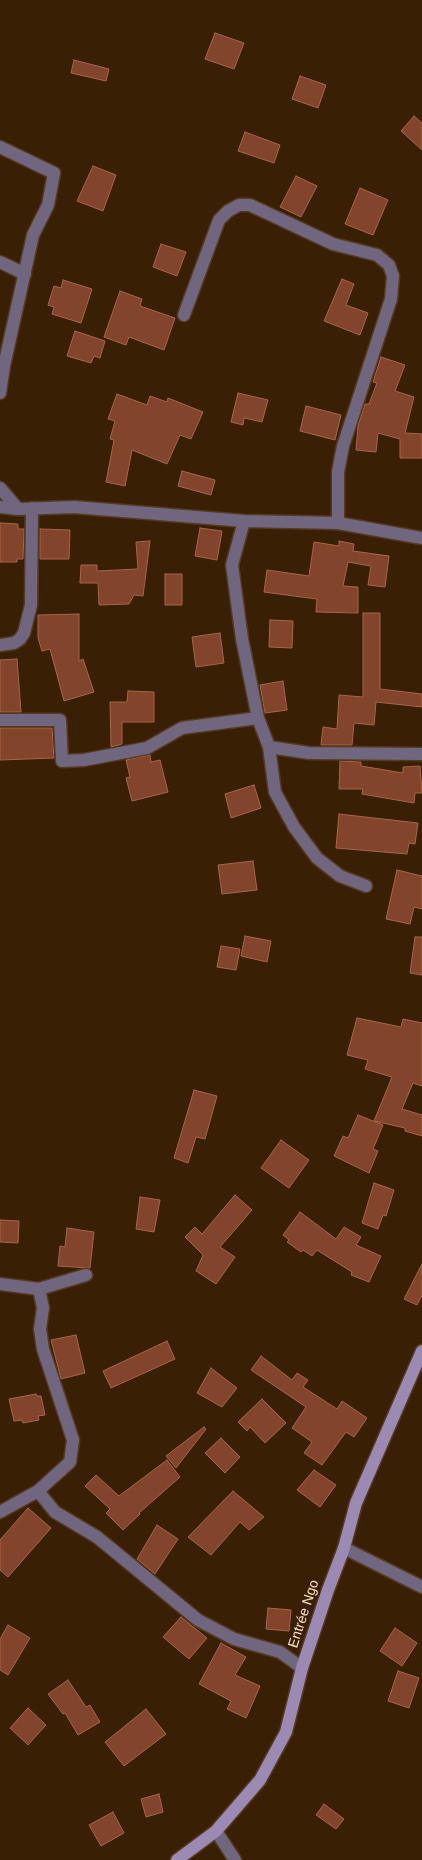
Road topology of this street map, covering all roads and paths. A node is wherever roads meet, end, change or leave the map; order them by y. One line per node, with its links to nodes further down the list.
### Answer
1 (0, 147): 3 (street)
2 (0, 262): 3 (street)
3 (25, 274): 5 (street)
4 (184, 315): 12 (street)
5 (2, 366): 6 (street)
6 (0, 393)
7 (0, 488): 10 (street)
8 (0, 507): 10 (street)
9 (32, 508): 10 (street); 11 (street); 14 (street)
10 (18, 509)
11 (244, 521): 12 (street); 15 (street)
12 (338, 523): 13 (street)
13 (422, 538)
14 (0, 645)
15 (258, 718): 16 (street); 17 (street)
16 (0, 720)
17 (268, 747): 18 (street); 19 (street)
18 (422, 754)
19 (366, 886)
20 (86, 1275): 22 (street)
21 (0, 1284): 22 (street)
22 (38, 1289): 24 (street)
23 (422, 1351): 26 (street, Entrée Ngo)
24 (38, 1491): 25 (street); 28 (street)
25 (0, 1512)
26 (344, 1548): 27 (street); 28 (street, Entrée Ngo)
27 (422, 1588)
28 (302, 1668): 29 (street, Entrée Ngo)
29 (216, 1831): 30 (street, Entrée Ngo); 31 (street)
30 (178, 1860)
31 (235, 1860)

